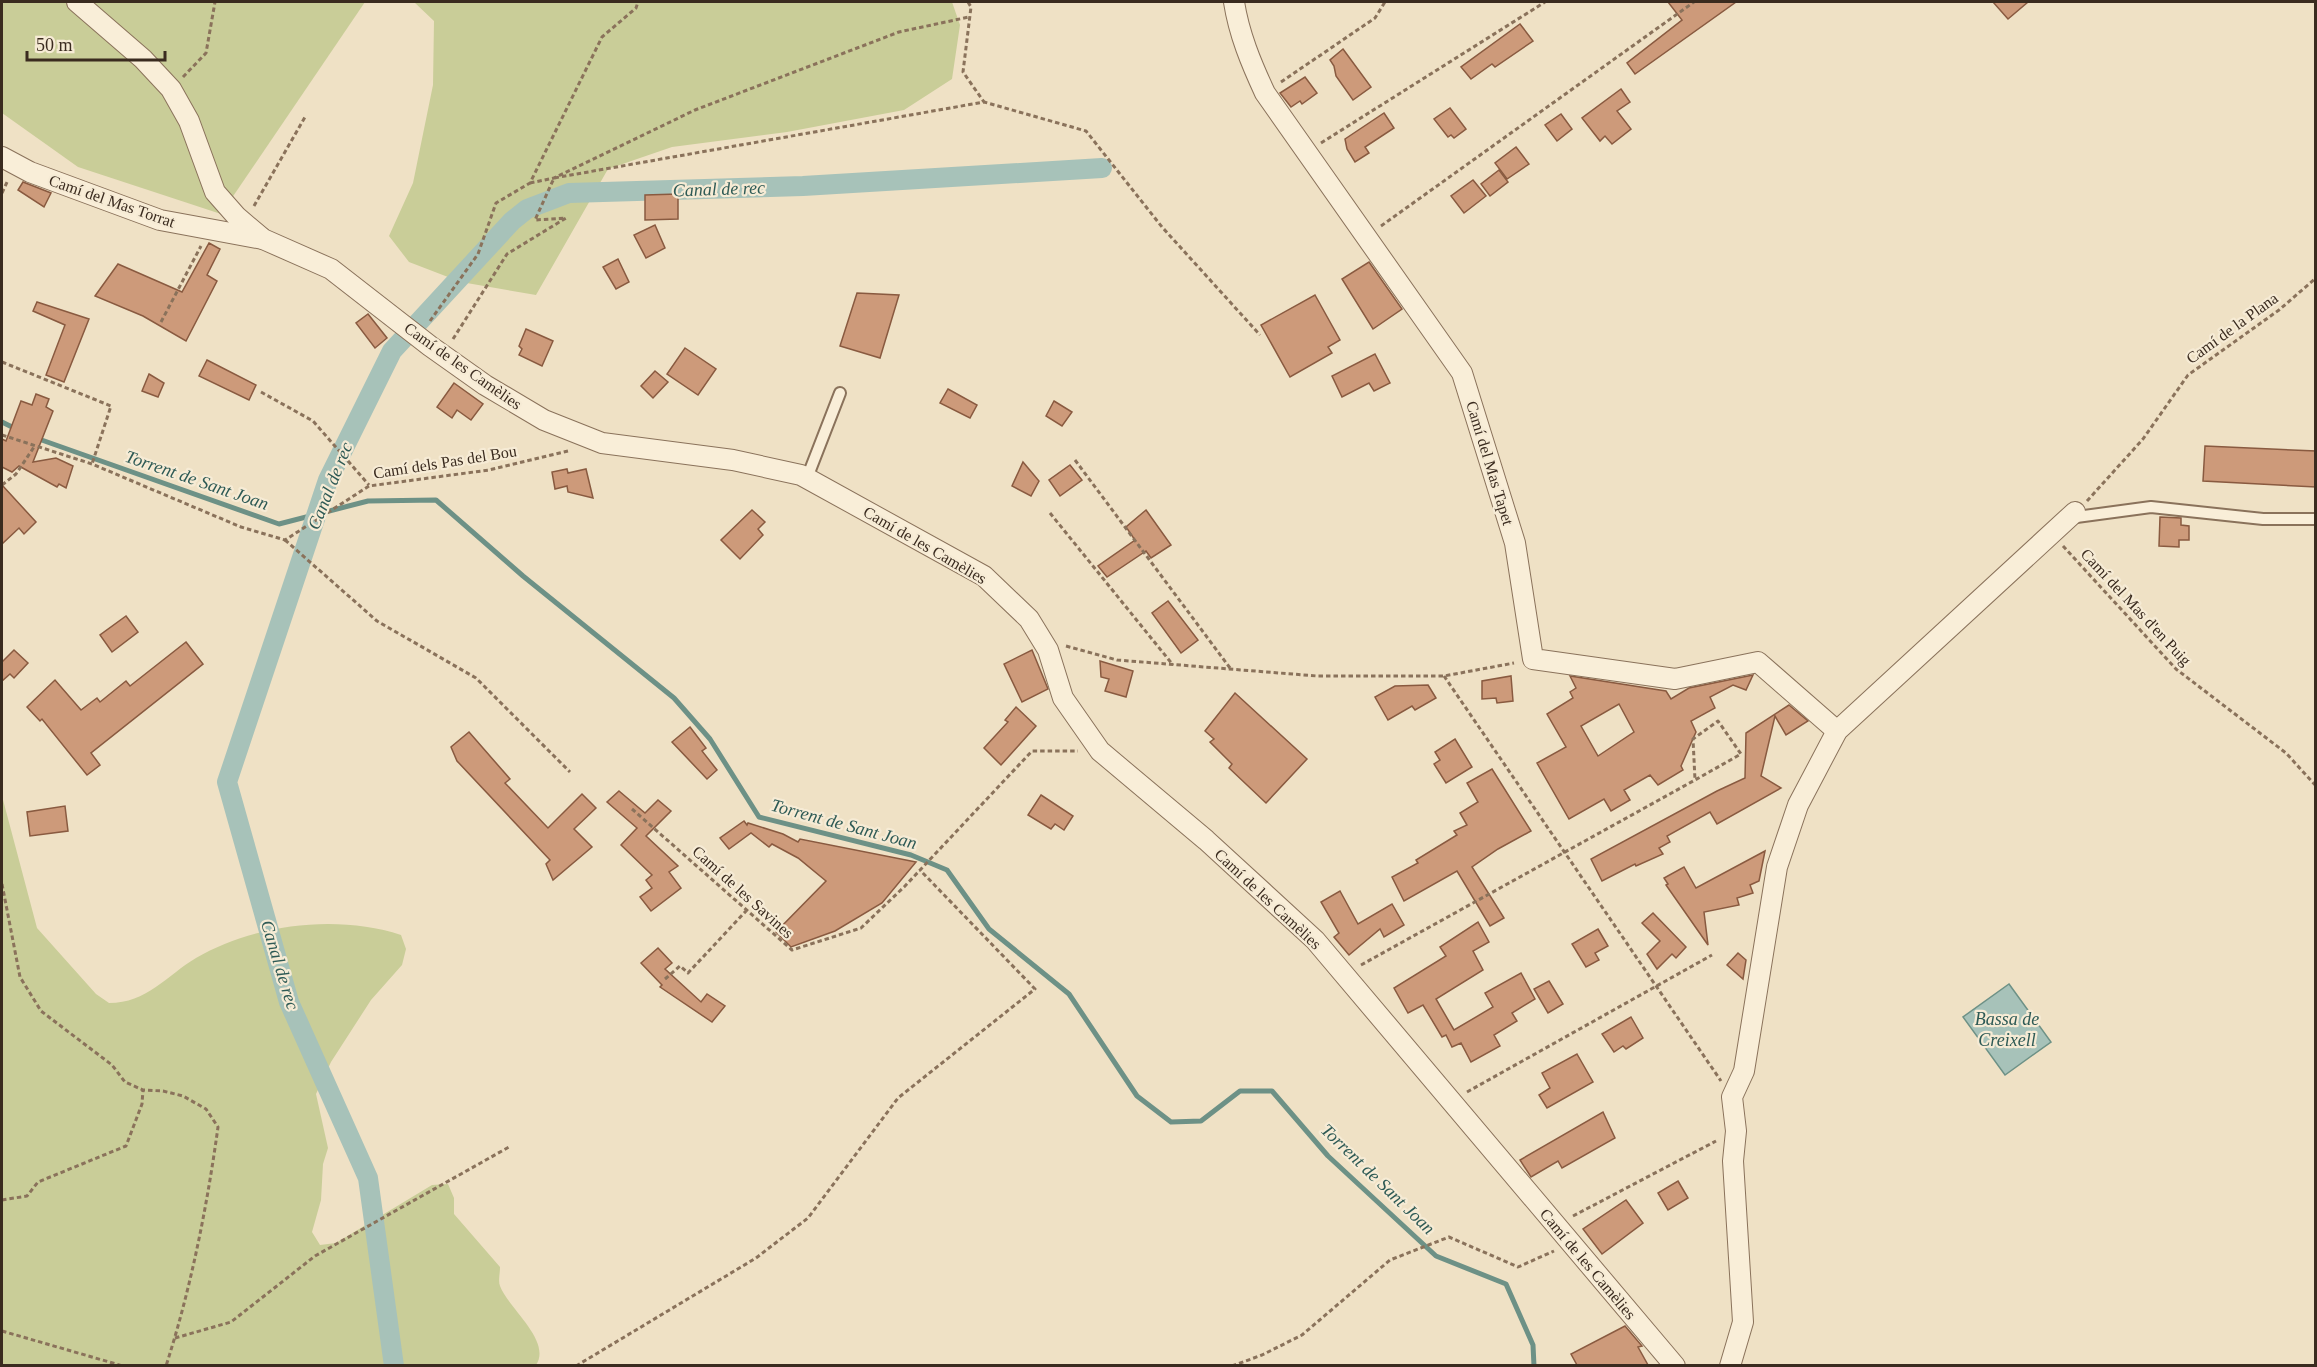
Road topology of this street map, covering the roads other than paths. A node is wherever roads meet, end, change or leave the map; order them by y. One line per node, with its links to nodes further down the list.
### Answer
1 (77, 2): 4 (street, Camí de les Camèlies)
2 (1234, 2): 9 (street, Camí del Mas Tapet)
3 (2, 157): 4 (street, Camí del Mas Torrat)
4 (263, 239): 6 (street, Camí de les Camèlies)
5 (840, 393): 6 (lane)
6 (807, 478): 10 (street, Camí de les Camèlies)
7 (2072, 515): 8 (lane); 9 (street)
8 (2316, 519)
9 (1837, 731): 11 (street)
10 (1675, 1365)
11 (1730, 1365)

